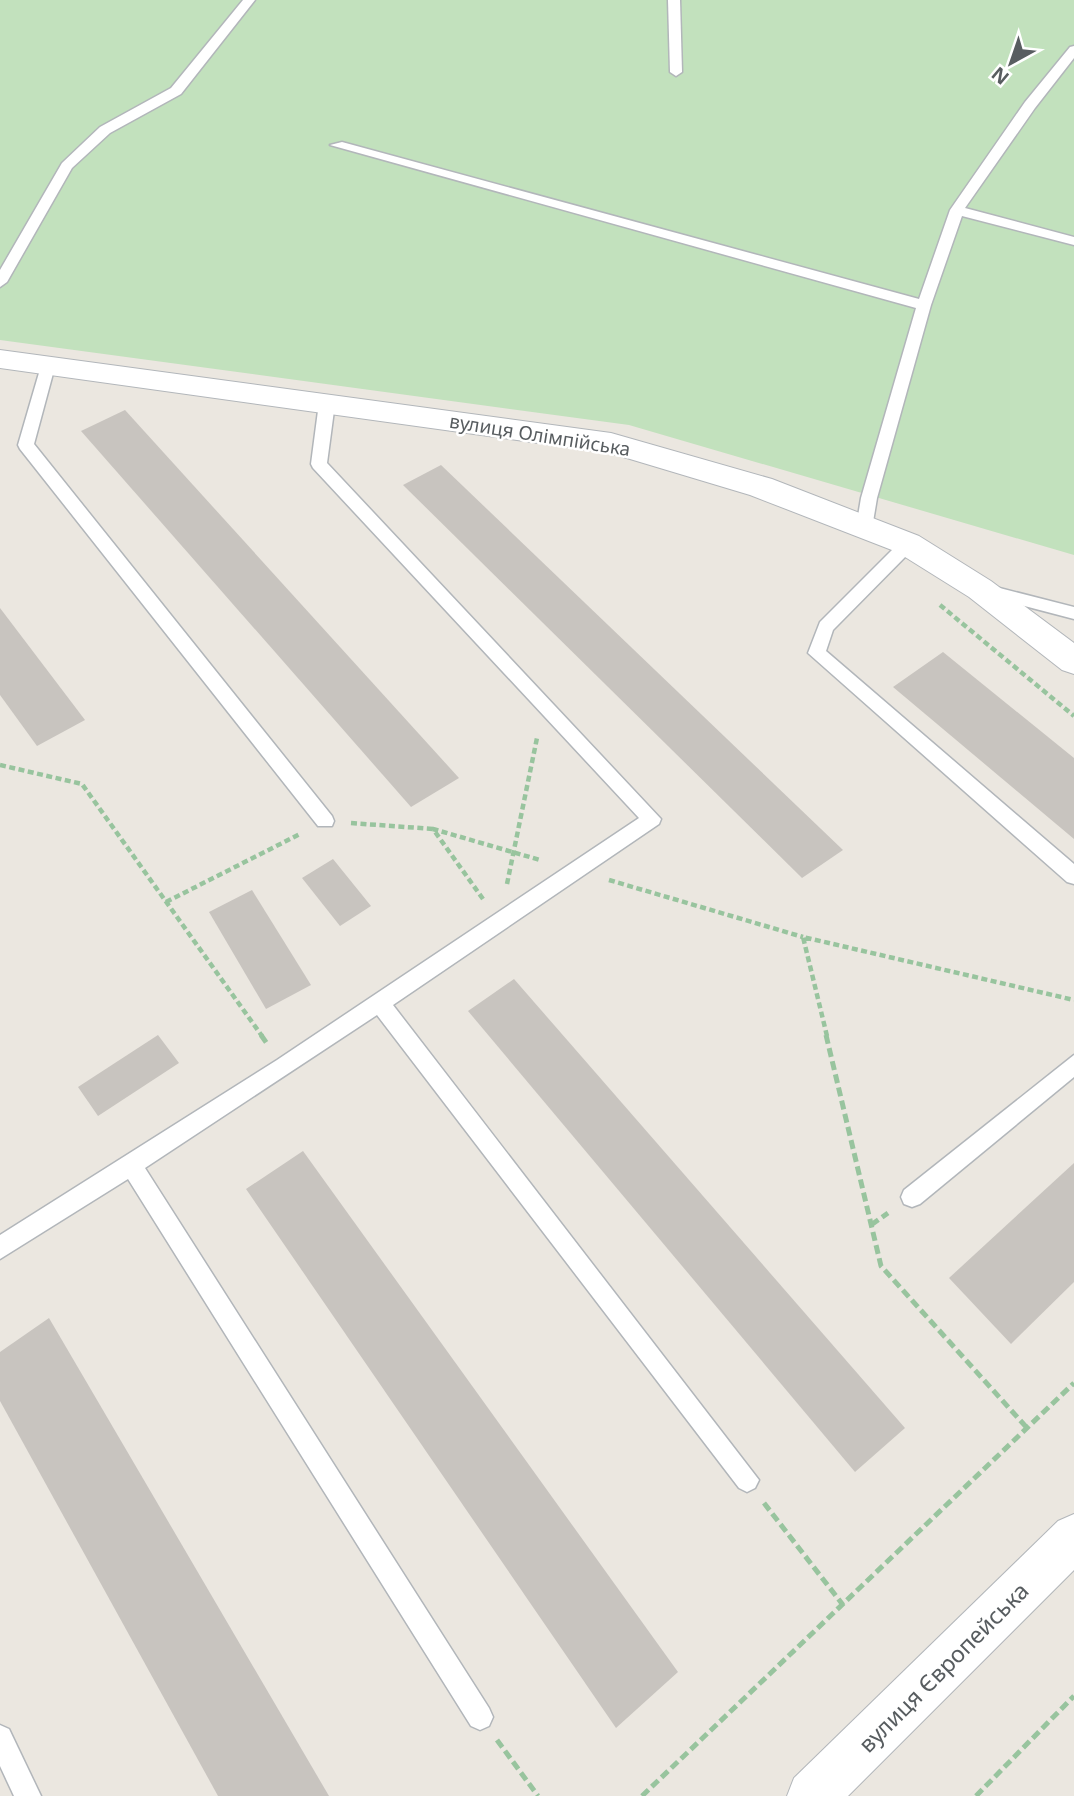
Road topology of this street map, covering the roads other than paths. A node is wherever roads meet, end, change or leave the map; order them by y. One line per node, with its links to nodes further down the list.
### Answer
1 (249, 0): 8 (lane)
2 (674, 0): 4 (lane)
3 (1074, 50): 6 (lane)
4 (676, 72)
5 (337, 145): 9 (lane)
6 (957, 210): 7 (lane); 9 (lane)
7 (1074, 242)
8 (0, 282)
9 (924, 304): 13 (lane)
10 (0, 359): 11 (street, вулиця Олімпійська)
11 (48, 366): 12 (street, вулиця Олімпійська); 18 (lane)
12 (327, 403): 13 (street, вулиця Олімпійська); 20 (lane)
13 (864, 528): 14 (street, вулиця Олімпійська)
14 (898, 554): 15 (street, вулиця Олімпійська); 19 (lane)
15 (981, 589): 16 (lane); 17 (street, вулиця Олімпійська)
16 (1074, 613)
17 (1074, 661)
18 (325, 821)
19 (1074, 877)
20 (380, 1003): 22 (lane); 25 (lane)
21 (1074, 1064): 23 (lane)
22 (132, 1166): 24 (lane); 27 (lane)
23 (912, 1197)
24 (0, 1248)
25 (747, 1480)
26 (1074, 1537): 30 (street, вулиця Європейська)
27 (480, 1717)
28 (0, 1738): 29 (lane)
29 (28, 1796)
30 (812, 1796)

